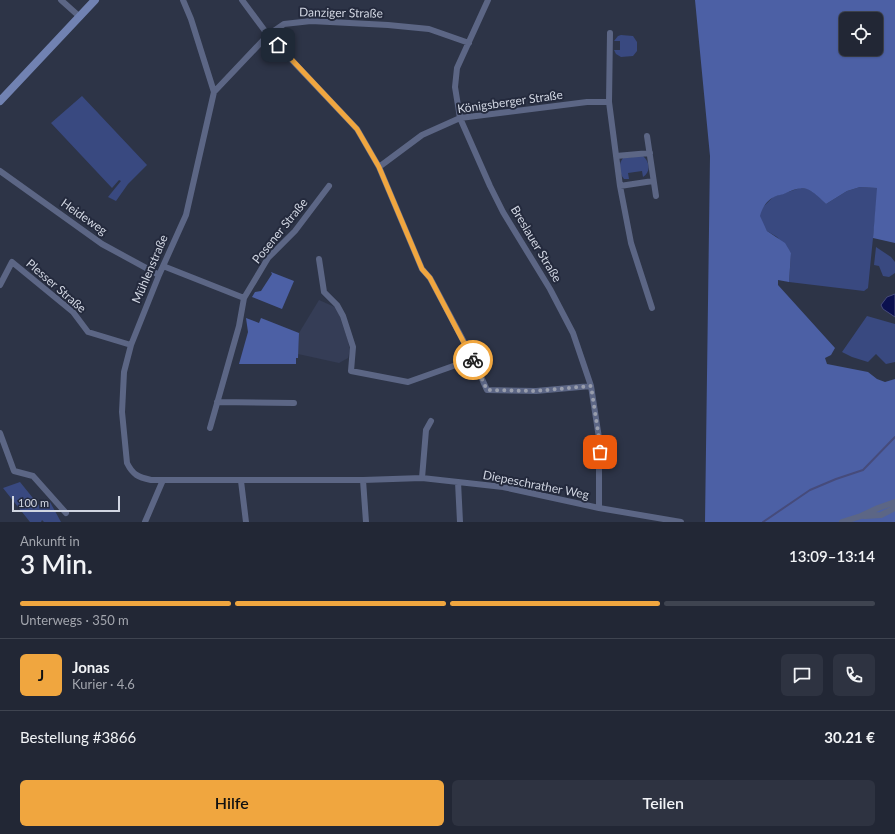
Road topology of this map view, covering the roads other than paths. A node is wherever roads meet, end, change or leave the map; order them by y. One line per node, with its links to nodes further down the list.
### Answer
1 (61, 0): 6 (street)
2 (95, 0): 6 (main road)
3 (183, 0): 10 (street, Mühlenstraße)
4 (242, 0): 8 (street)
5 (488, 0): 9 (street, Breslauer Straße)
6 (80, 17): 11 (main road)
7 (610, 33): 12 (street)
8 (268, 35): 9 (street, Danziger Straße); 10 (street, Danziger Straße); 17 (street)
9 (469, 43): 13 (street, Breslauer Straße)
10 (214, 92): 24 (street, Mühlenstraße)
11 (0, 101)
12 (609, 102): 13 (street, Königsberger Straße); 16 (street)
13 (460, 118): 17 (street, Königsberger Straße); 31 (street, Breslauer Straße)
14 (647, 136): 15 (street)
15 (650, 152): 16 (street); 19 (street)
16 (616, 156): 21 (street)
17 (379, 167): 30 (street)
18 (0, 171): 25 (street, Heideweg)
19 (653, 181): 21 (street); 22 (street)
20 (329, 186): 27 (street, Posener Straße)
21 (620, 186): 28 (street)
22 (656, 196)
23 (318, 259): 30 (street)
24 (163, 266): 25 (street, Mühlenstraße); 27 (street)
25 (159, 275): 29 (street, Mühlenstraße)
26 (0, 286): 29 (street, Plesser Straße)
27 (244, 298): 32 (street)
28 (652, 308)
29 (131, 345): 38 (street, Mühlenstraße)
30 (473, 359): 31 (street)
31 (591, 386): 43 (street, Breslauer Straße)
32 (217, 402): 33 (street); 35 (street)
33 (294, 403)
34 (431, 421): 37 (street)
35 (210, 428)
36 (0, 433): 45 (street)
37 (422, 478): 39 (street, Diepeschrather Weg); 41 (street, Diepeschrather Weg)
38 (163, 480): 40 (street, Diepeschrather Weg); 47 (street)
39 (363, 480): 40 (street, Diepeschrather Weg); 49 (street)
40 (241, 481): 48 (street)
41 (458, 482): 43 (street, Diepeschrather Weg); 50 (street)
42 (895, 502): 46 (street)
43 (599, 508): 51 (street, Diepeschrather Weg)
44 (895, 508): 46 (street)
45 (66, 513)
46 (861, 516): 52 (street)
47 (145, 522)
48 (246, 522)
49 (366, 522)
50 (460, 522)
51 (680, 522)
52 (842, 522)

